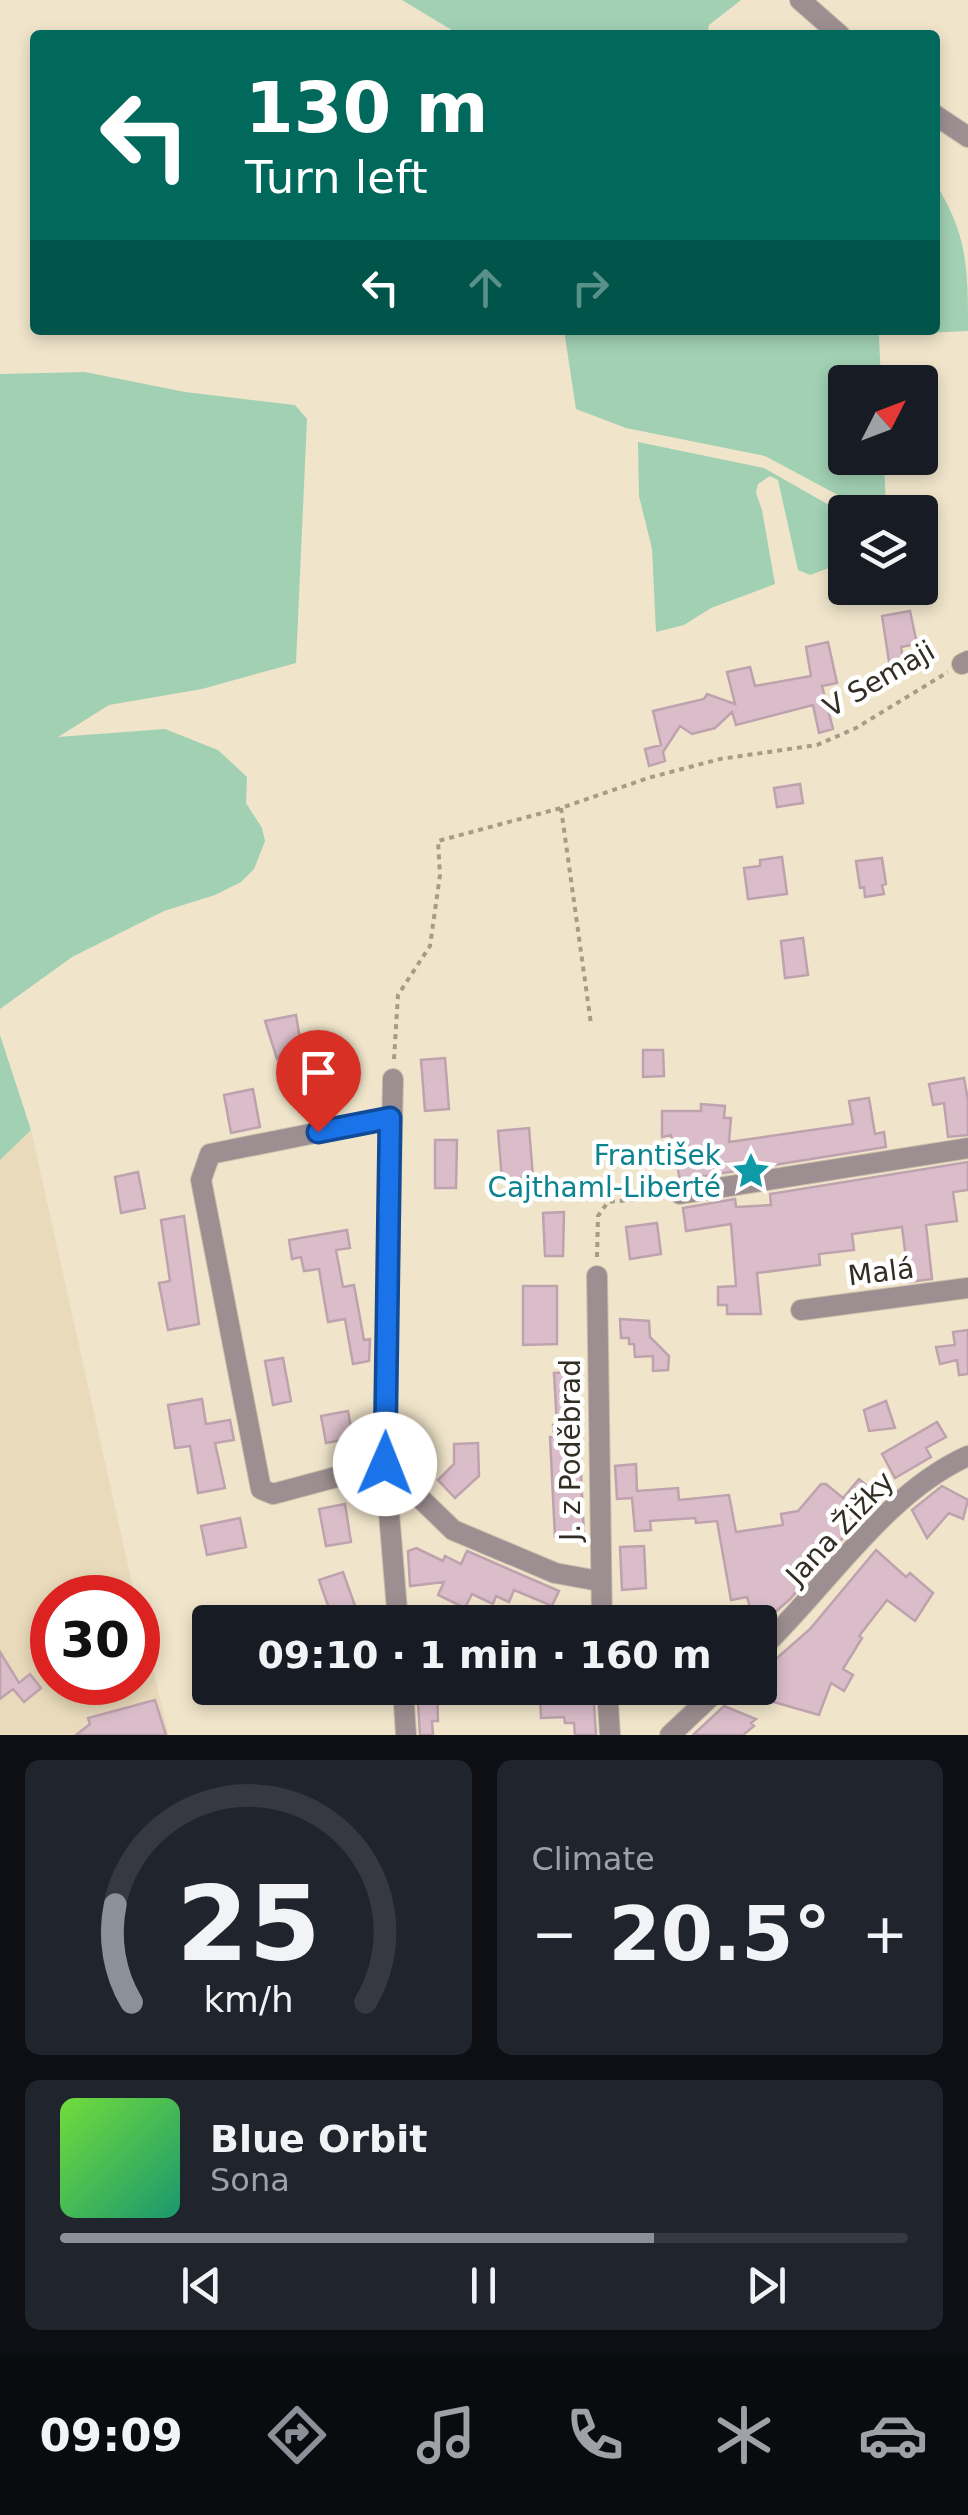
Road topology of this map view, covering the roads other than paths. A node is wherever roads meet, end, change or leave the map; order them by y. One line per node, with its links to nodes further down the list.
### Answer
1 (800, 0): 2 (street)
2 (834, 30)
3 (940, 118): 4 (street)
4 (968, 137)
5 (392, 1079): 6 (street)
6 (390, 1118): 13 (street); 13 (street)
7 (968, 1148): 8 (street)
8 (680, 1194)
9 (597, 1276): 14 (street, J. z Poděbrad)
10 (968, 1288): 11 (street, Malá)
11 (801, 1310)
12 (968, 1456): 17 (street, Jana Žižky)
13 (385, 1464): 14 (street); 15 (street)
14 (599, 1581): 16 (street, J. z Poděbrad)
15 (397, 1605)
16 (601, 1605)
17 (777, 1634)
18 (404, 1705): 21 (street)
19 (607, 1705): 22 (street)
20 (702, 1705): 23 (street)
21 (406, 1735)
22 (610, 1735)
23 (670, 1735)

